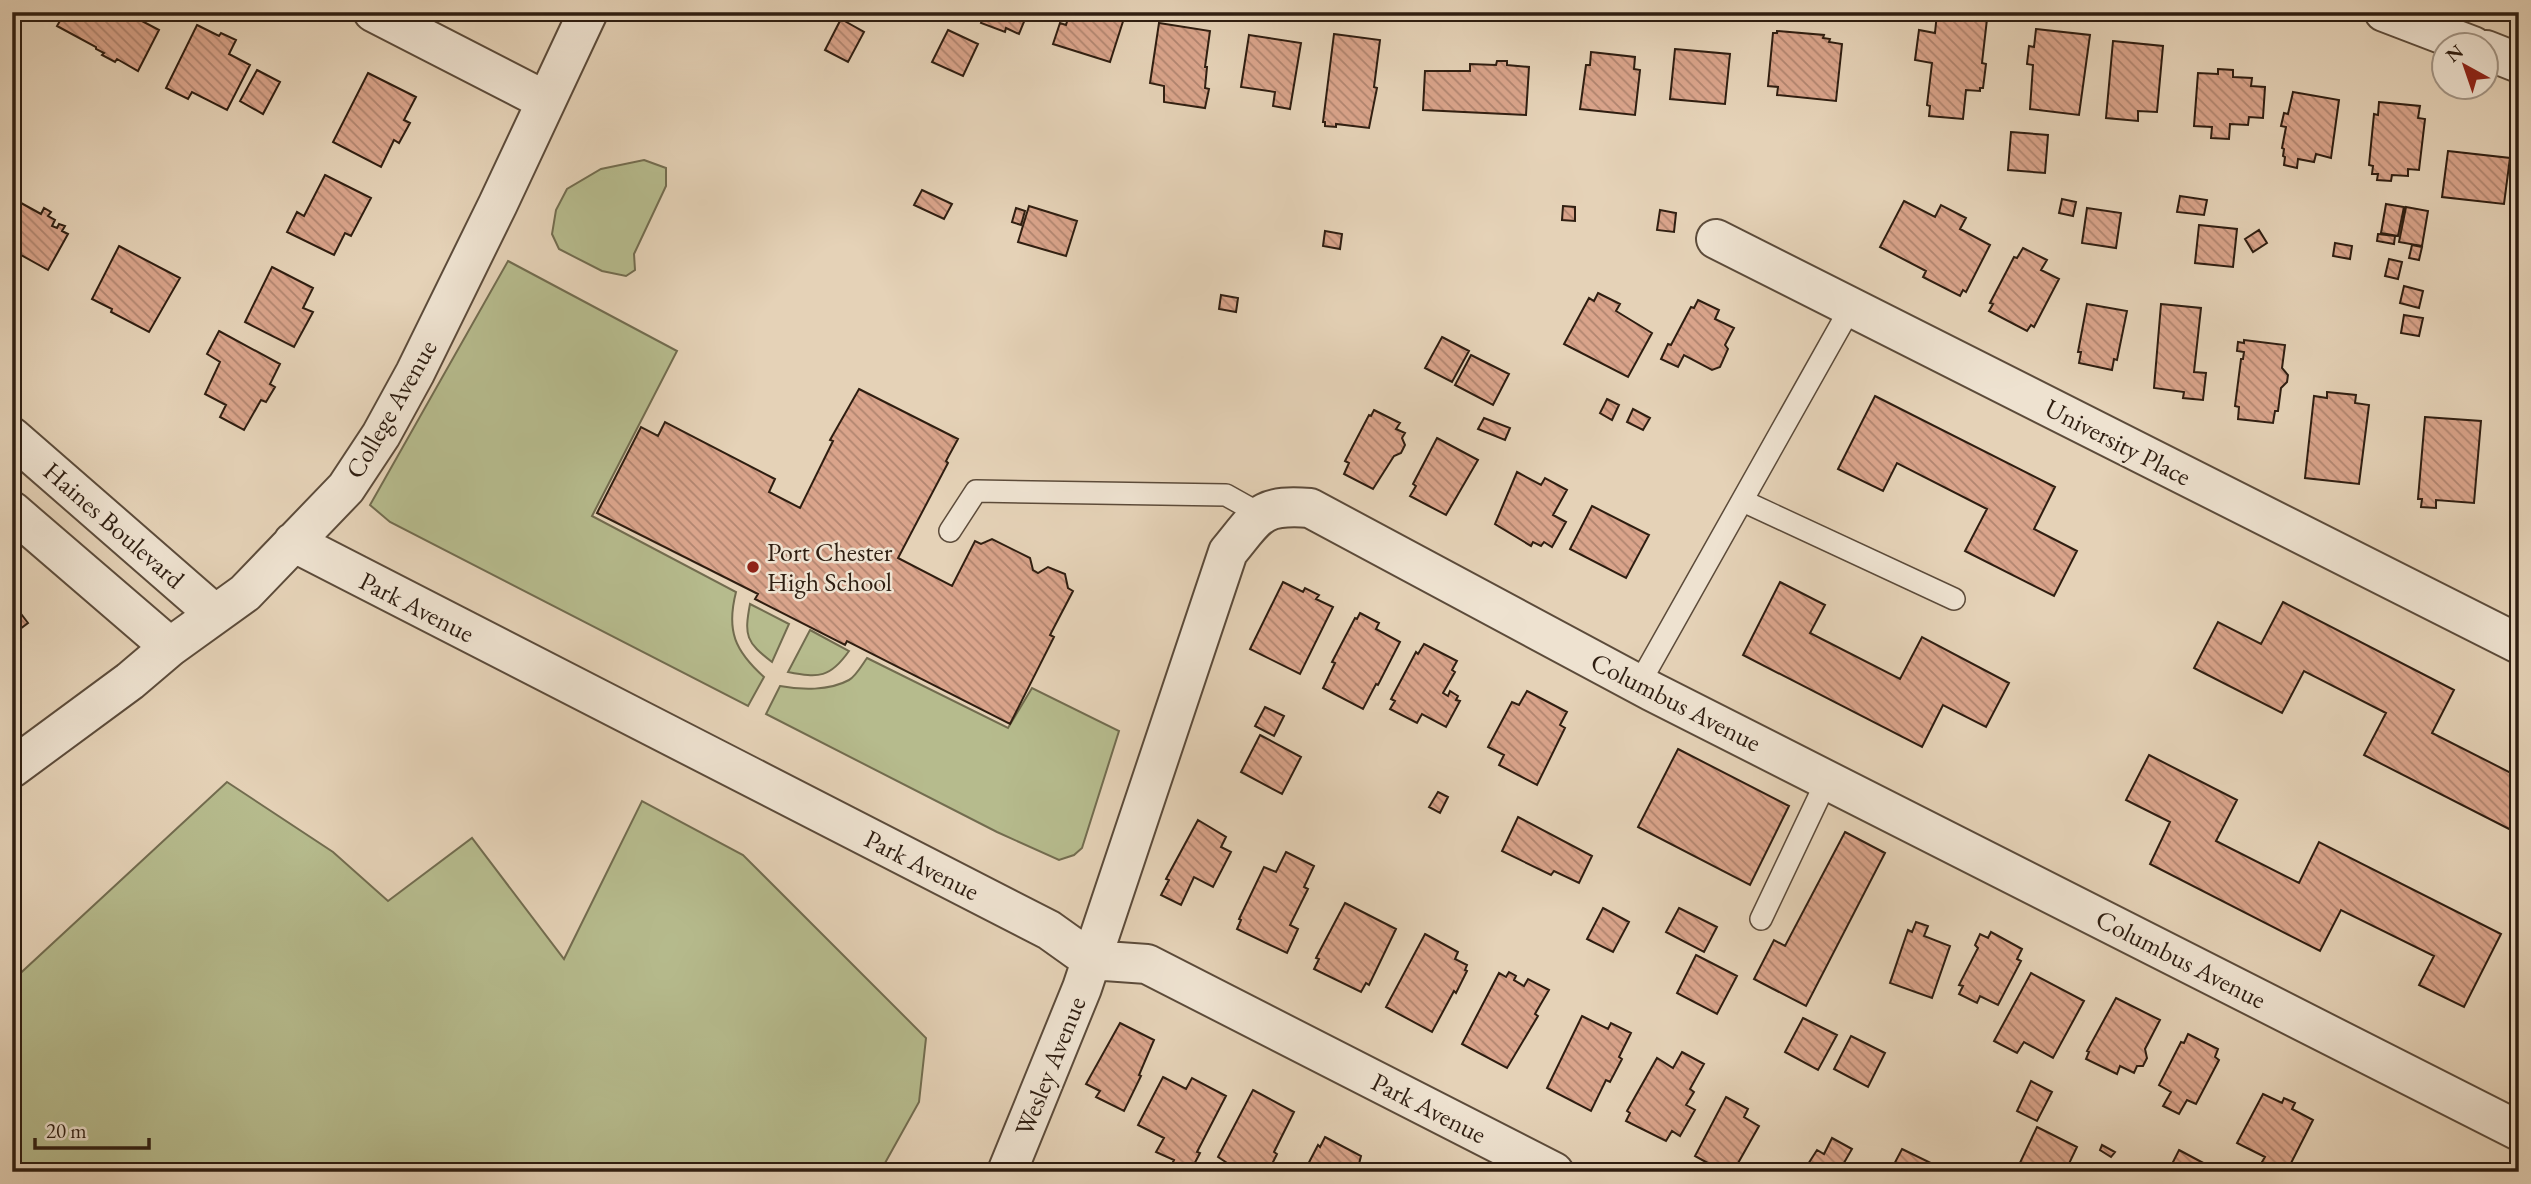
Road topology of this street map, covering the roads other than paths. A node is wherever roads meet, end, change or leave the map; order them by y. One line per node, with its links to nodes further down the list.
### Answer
1 (373, 12): 7 (street)
2 (589, 12): 7 (street, College Avenue)
3 (2384, 12): 4 (street)
4 (2436, 32)
5 (2500, 56): 6 (street)
6 (2519, 63)
7 (546, 101): 15 (street, College Avenue)
8 (1716, 239): 9 (street, University Place)
9 (1851, 307): 11 (lane); 18 (street, University Place)
10 (12, 437): 17 (street, Haines Boulevard)
11 (1743, 501): 16 (lane); 20 (lane)
12 (12, 511): 19 (street)
13 (1260, 514): 14 (lane); 20 (street, Columbus Avenue); 24 (street)
14 (950, 531)
15 (293, 542): 17 (street, College Avenue); 24 (street, Park Avenue)
16 (1954, 598)
17 (215, 614): 19 (street, College Avenue)
18 (2519, 644)
19 (170, 647): 21 (street, College Avenue)
20 (1639, 684): 22 (street, Columbus Avenue)
21 (12, 768)
22 (1827, 780): 23 (lane); 25 (street, Columbus Avenue)
23 (1761, 919)
24 (1091, 960): 26 (street, Wesley Avenue); 27 (street, Park Avenue)
25 (2519, 1131)
26 (1007, 1172)
27 (1554, 1172)

